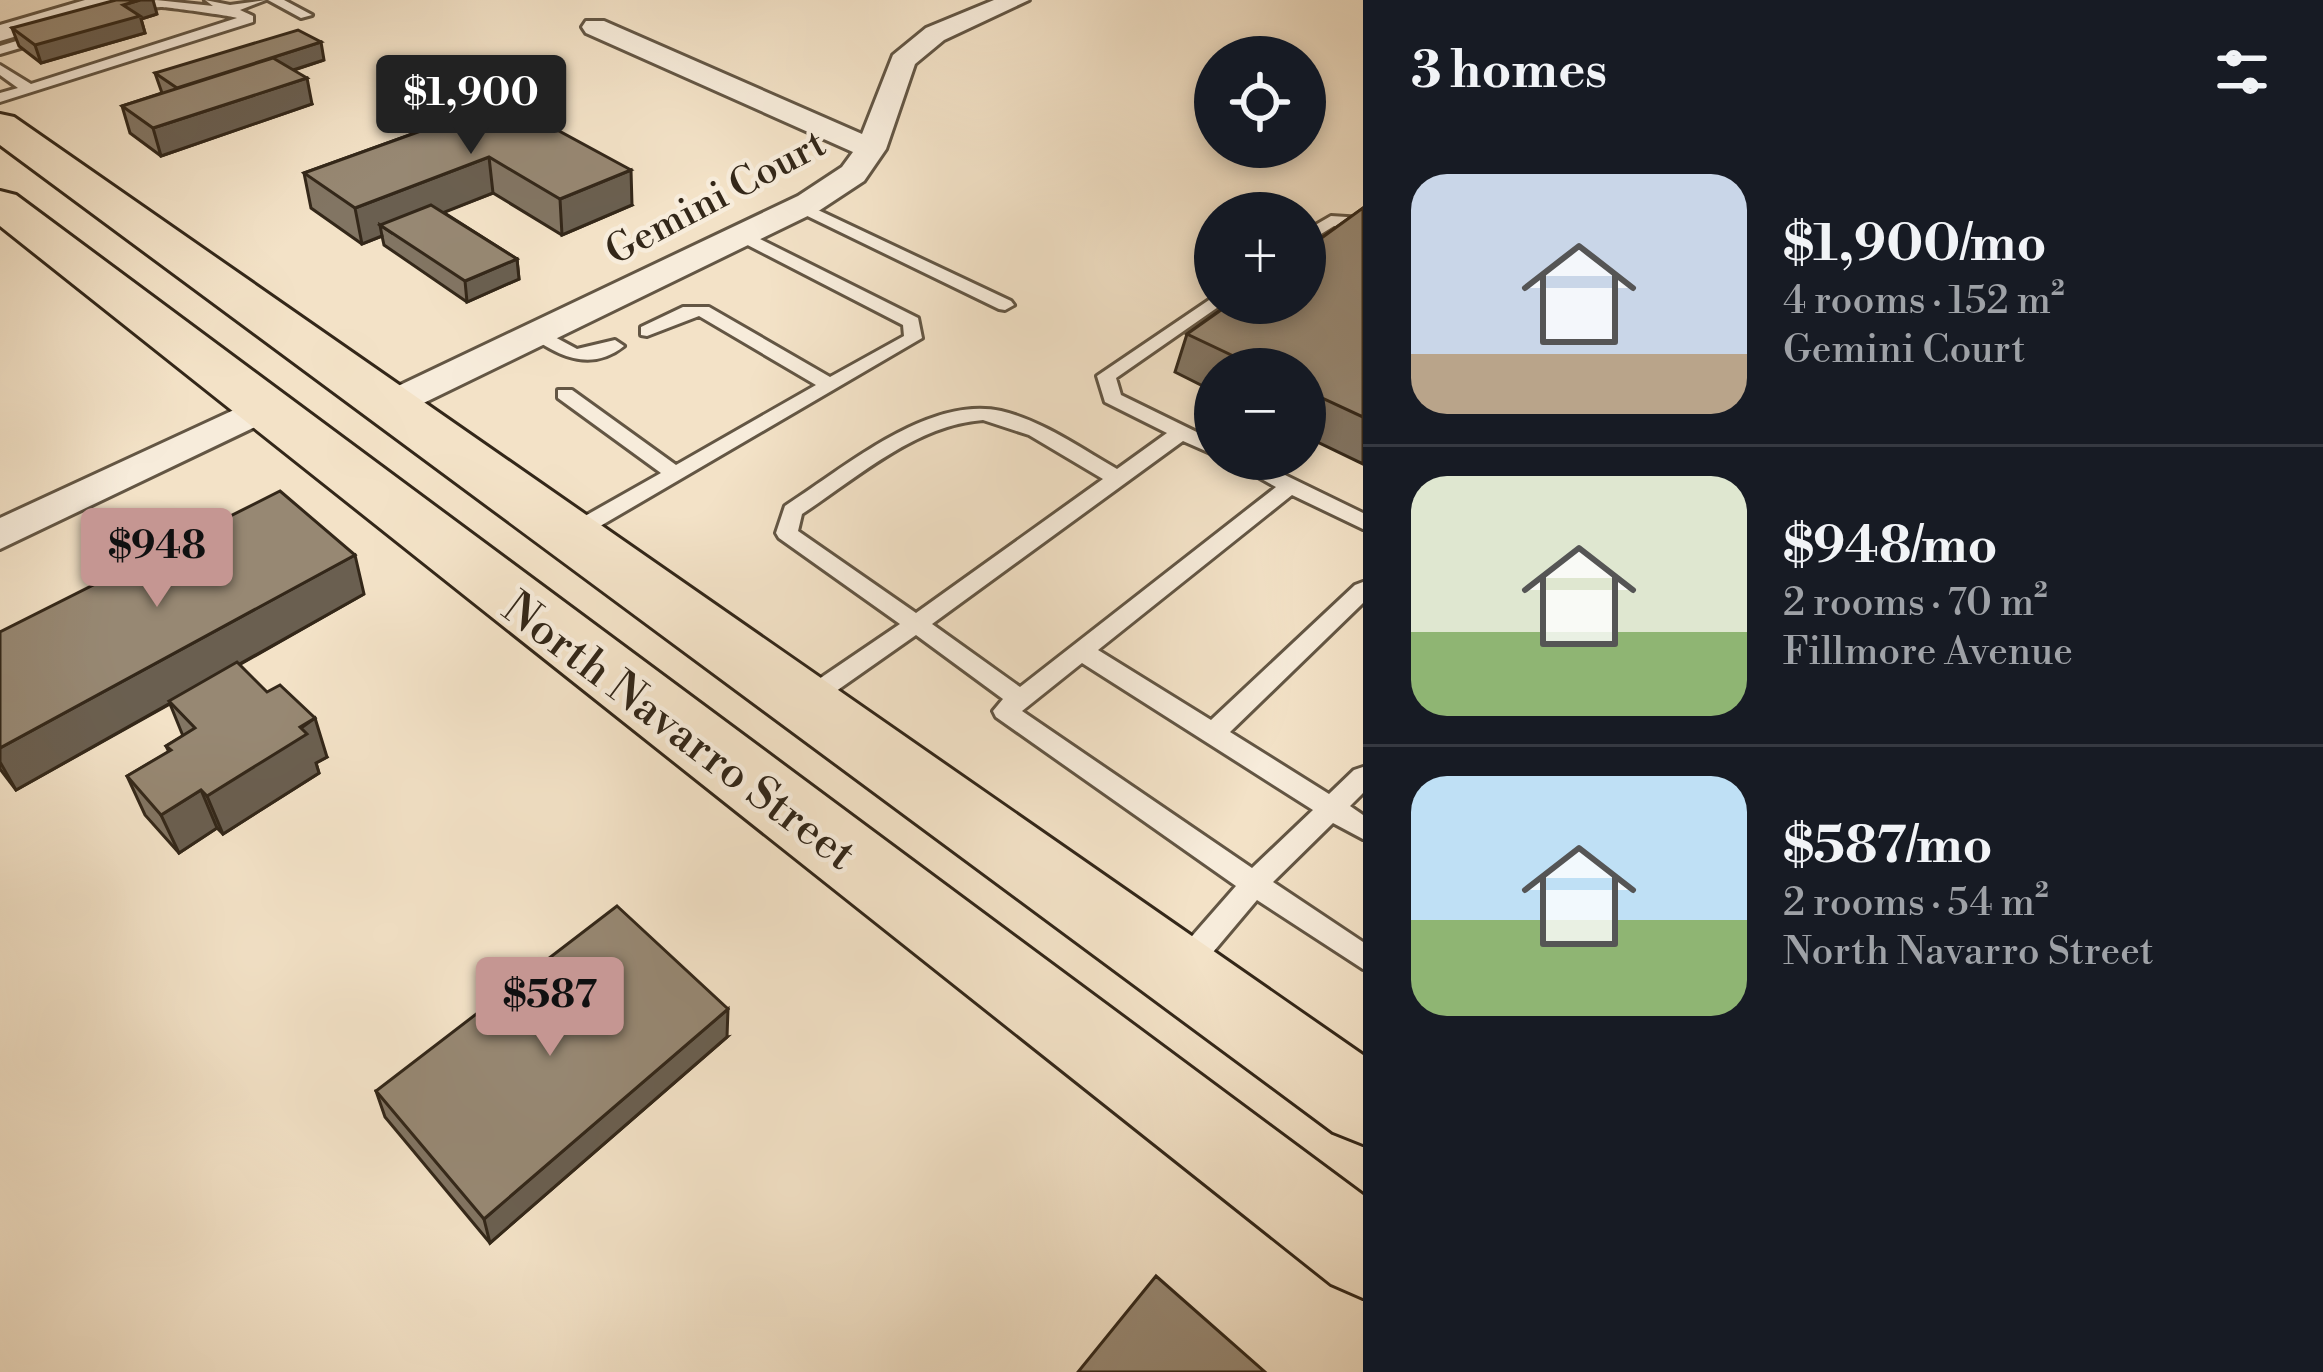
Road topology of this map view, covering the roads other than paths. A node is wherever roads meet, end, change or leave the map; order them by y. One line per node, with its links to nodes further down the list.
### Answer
1 (112, 0): 8 (street)
2 (211, 0): 6 (lane)
3 (260, 0): 6 (lane)
4 (274, 0): 7 (lane)
5 (998, 2): 16 (street, Gemini Court)
6 (229, 9): 9 (lane); 15 (lane)
7 (306, 15)
8 (29, 24): 9 (lane); 11 (street)
9 (82, 26): 12 (lane)
10 (595, 27): 16 (street)
11 (0, 33)
12 (0, 50)
13 (0, 69): 15 (lane)
14 (0, 98): 15 (lane)
15 (15, 108): 29 (main road, North Navarro Street)
16 (872, 149): 17 (street, Gemini Court)
17 (800, 207): 21 (street, Gemini Court); 22 (lane)
18 (6, 216): 30 (main road, North Navarro Street)
19 (1363, 223): 20 (lane)
20 (1326, 224)
21 (742, 236): 25 (street, Gemini Court); 27 (lane)
22 (1006, 305)
23 (1194, 315): 31 (lane)
24 (647, 331): 27 (lane)
25 (538, 333): 26 (lane); 29 (street, Gemini Court)
26 (615, 346)
27 (831, 386): 33 (lane)
28 (565, 394): 33 (lane)
29 (389, 404): 38 (main road, North Navarro Street)
30 (262, 410): 39 (street); 53 (main road, North Navarro Street)
31 (1182, 432): 32 (lane); 34 (lane)
32 (1194, 438)
33 (676, 474): 38 (lane)
34 (1118, 479): 41 (lane); 41 (lane)
35 (1280, 480): 36 (lane)
36 (1290, 485): 37 (lane); 42 (lane)
37 (1363, 522)
38 (570, 534): 44 (main road, North Navarro Street)
39 (0, 535)
40 (1363, 590): 45 (lane)
41 (916, 624): 43 (lane); 44 (lane)
42 (1084, 653): 43 (lane); 45 (lane)
43 (1021, 700): 49 (lane)
44 (803, 702): 51 (main road, North Navarro Street)
45 (1212, 734): 47 (lane)
46 (1363, 777): 47 (lane)
47 (1332, 810): 48 (lane); 49 (lane)
48 (1363, 828)
49 (1254, 884): 50 (lane); 51 (lane)
50 (1363, 957)
51 (1179, 972): 52 (main road, North Navarro Street)
52 (1363, 1104)
53 (1363, 1252)

